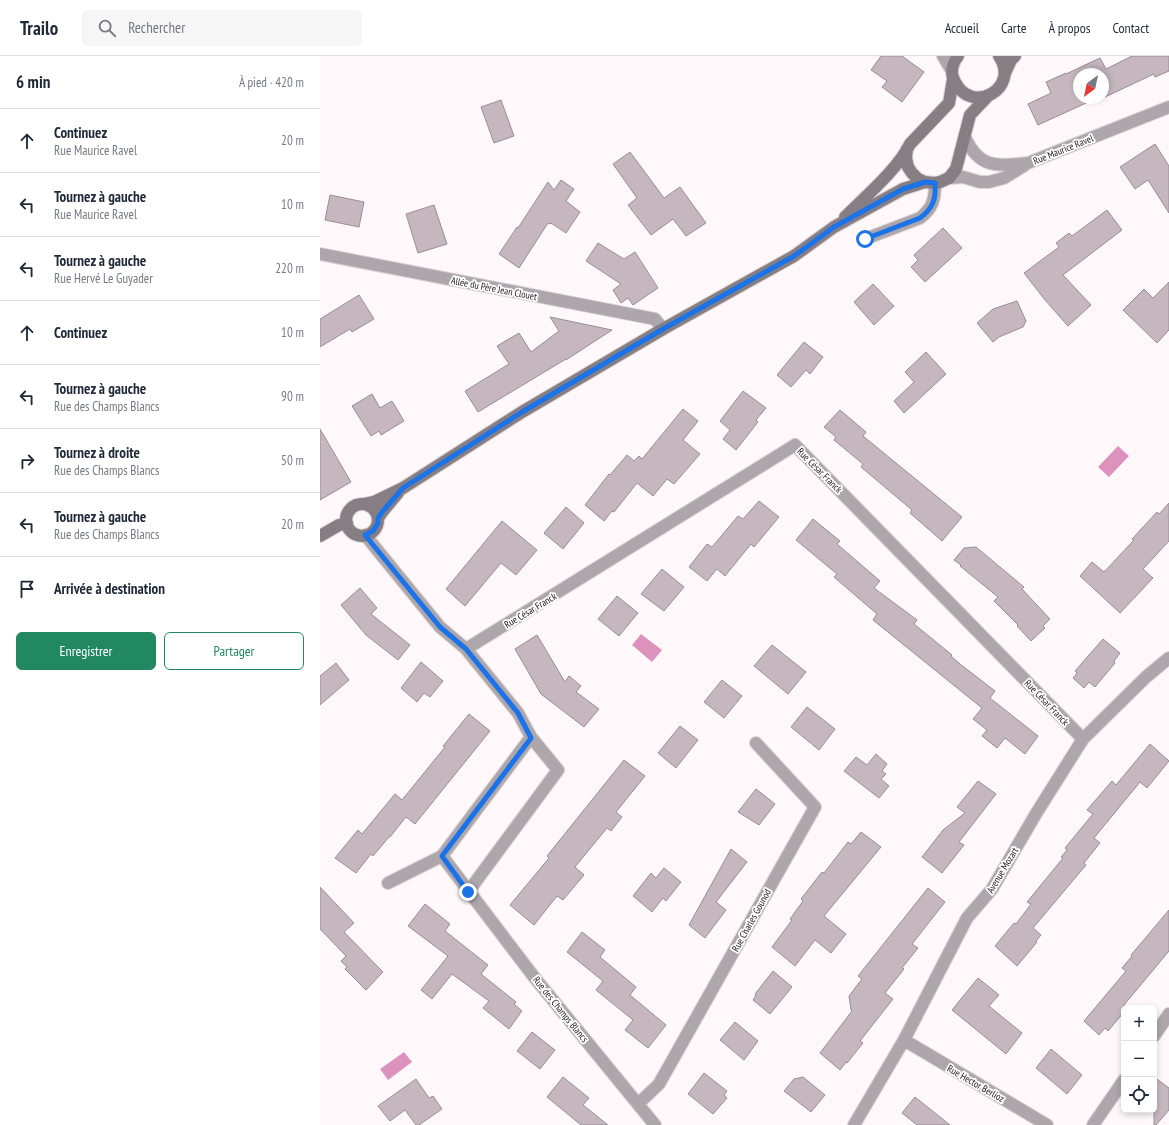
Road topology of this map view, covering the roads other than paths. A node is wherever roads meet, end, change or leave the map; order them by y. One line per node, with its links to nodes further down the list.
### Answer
1 (943, 56): 6 (street)
2 (958, 56): 6 (street)
3 (999, 56): 5 (street)
4 (1015, 56): 5 (street)
5 (1005, 73): 7 (street)
6 (953, 75): 7 (street); 10 (street)
7 (987, 97): 9 (street)
8 (1169, 107): 11 (street, Rue Maurice Ravel)
9 (965, 137): 11 (street, Rue Maurice Ravel); 12 (street)
10 (907, 149): 13 (street); 14 (street)
11 (1028, 163): 12 (street)
12 (948, 178): 13 (street)
13 (930, 183): 14 (street); 15 (street)
14 (834, 227): 17 (street)
15 (865, 239)
16 (320, 254): 17 (street, Allée du Père Jean Clouet)
17 (663, 329): 18 (street)
18 (403, 488): 19 (street); 20 (street)
19 (364, 504): 20 (street); 21 (street)
20 (378, 518): 22 (street)
21 (347, 523): 22 (street); 23 (street)
22 (365, 535): 24 (street)
23 (320, 536)
24 (466, 649): 26 (street); 27 (street, Rue César Franck)
25 (1169, 658): 27 (street, Avenue Mozart)
26 (531, 738): 29 (street); 31 (street)
27 (1083, 739): 34 (street, Avenue Mozart)
28 (756, 743): 36 (street, Rue Charles Gounod)
29 (442, 856): 30 (street); 31 (street, Rue des Champs Blancs)
30 (388, 883)
31 (468, 892): 36 (street, Rue des Champs Blancs)
32 (1169, 1014): 33 (street)
33 (1157, 1032)
34 (904, 1040): 38 (street, Avenue Mozart); 39 (street, Rue Hector Berlioz)
35 (1121, 1084): 40 (street)
36 (638, 1104): 37 (street, Rue des Champs Blancs)
37 (655, 1125)
38 (854, 1125)
39 (1047, 1125)
40 (1093, 1125)

